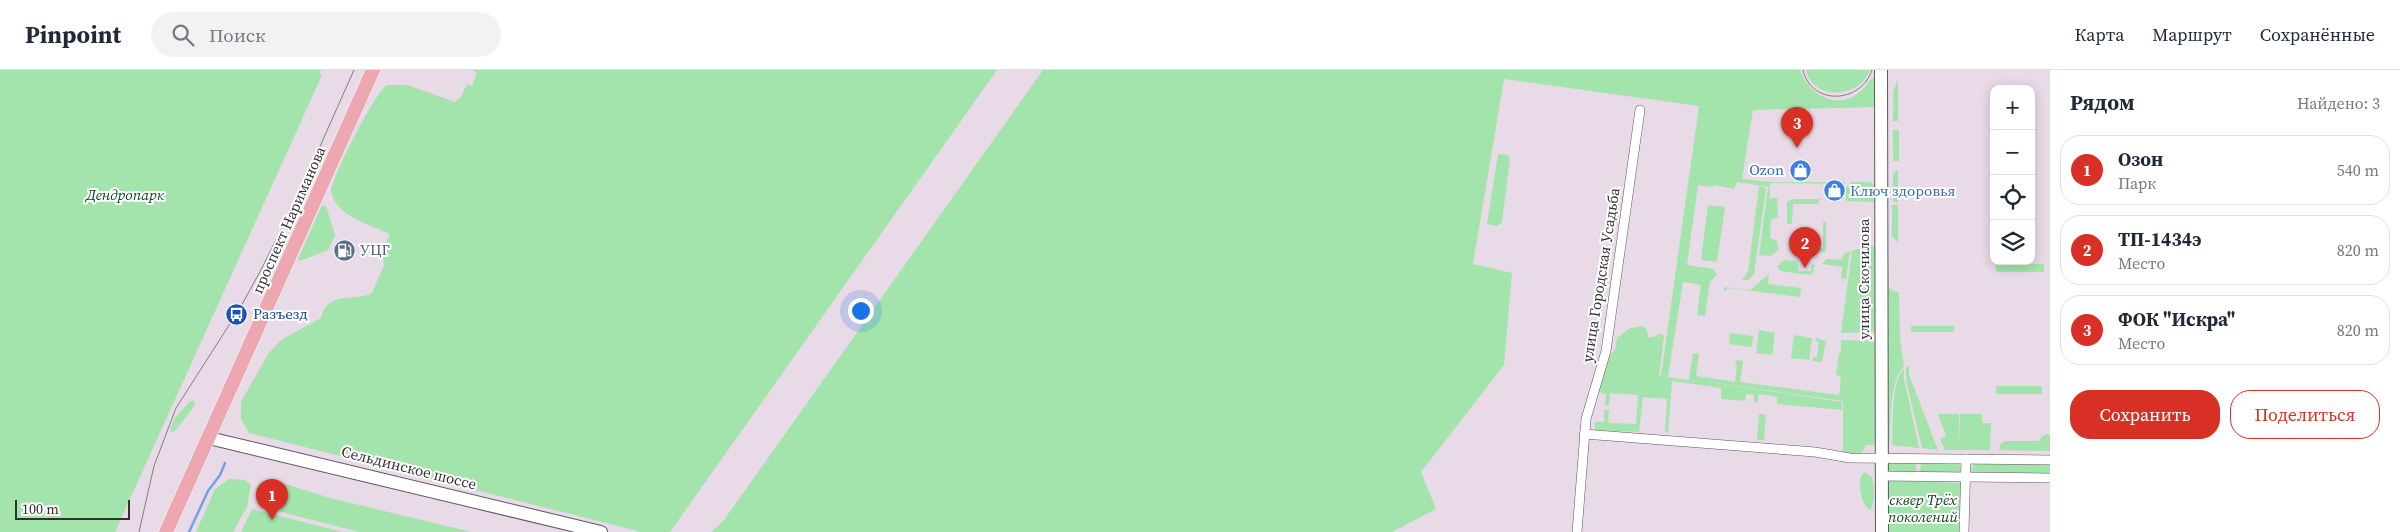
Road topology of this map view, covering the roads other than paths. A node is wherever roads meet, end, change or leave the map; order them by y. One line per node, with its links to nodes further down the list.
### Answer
1 (373, 70): 5 (main road, проспект Нариманова)
2 (1881, 70): 6 (street, улица Скочилова)
3 (1640, 110): 4 (street, улица Городская Усадьба)
4 (1584, 434): 6 (street); 14 (street, улица Городская Усадьба)
5 (209, 438): 12 (main road, проспект Нариманова); 13 (street, Сельдинское шоссе)
6 (1881, 458): 7 (street); 9 (street, улица Скочилова)
7 (1966, 459): 8 (street); 10 (street)
8 (2050, 460)
9 (1882, 476): 10 (street); 15 (street, улица Скочилова)
10 (1965, 478): 11 (street); 16 (street)
11 (2050, 478)
12 (166, 532)
13 (601, 532)
14 (1577, 532)
15 (1882, 532)
16 (1964, 532)

